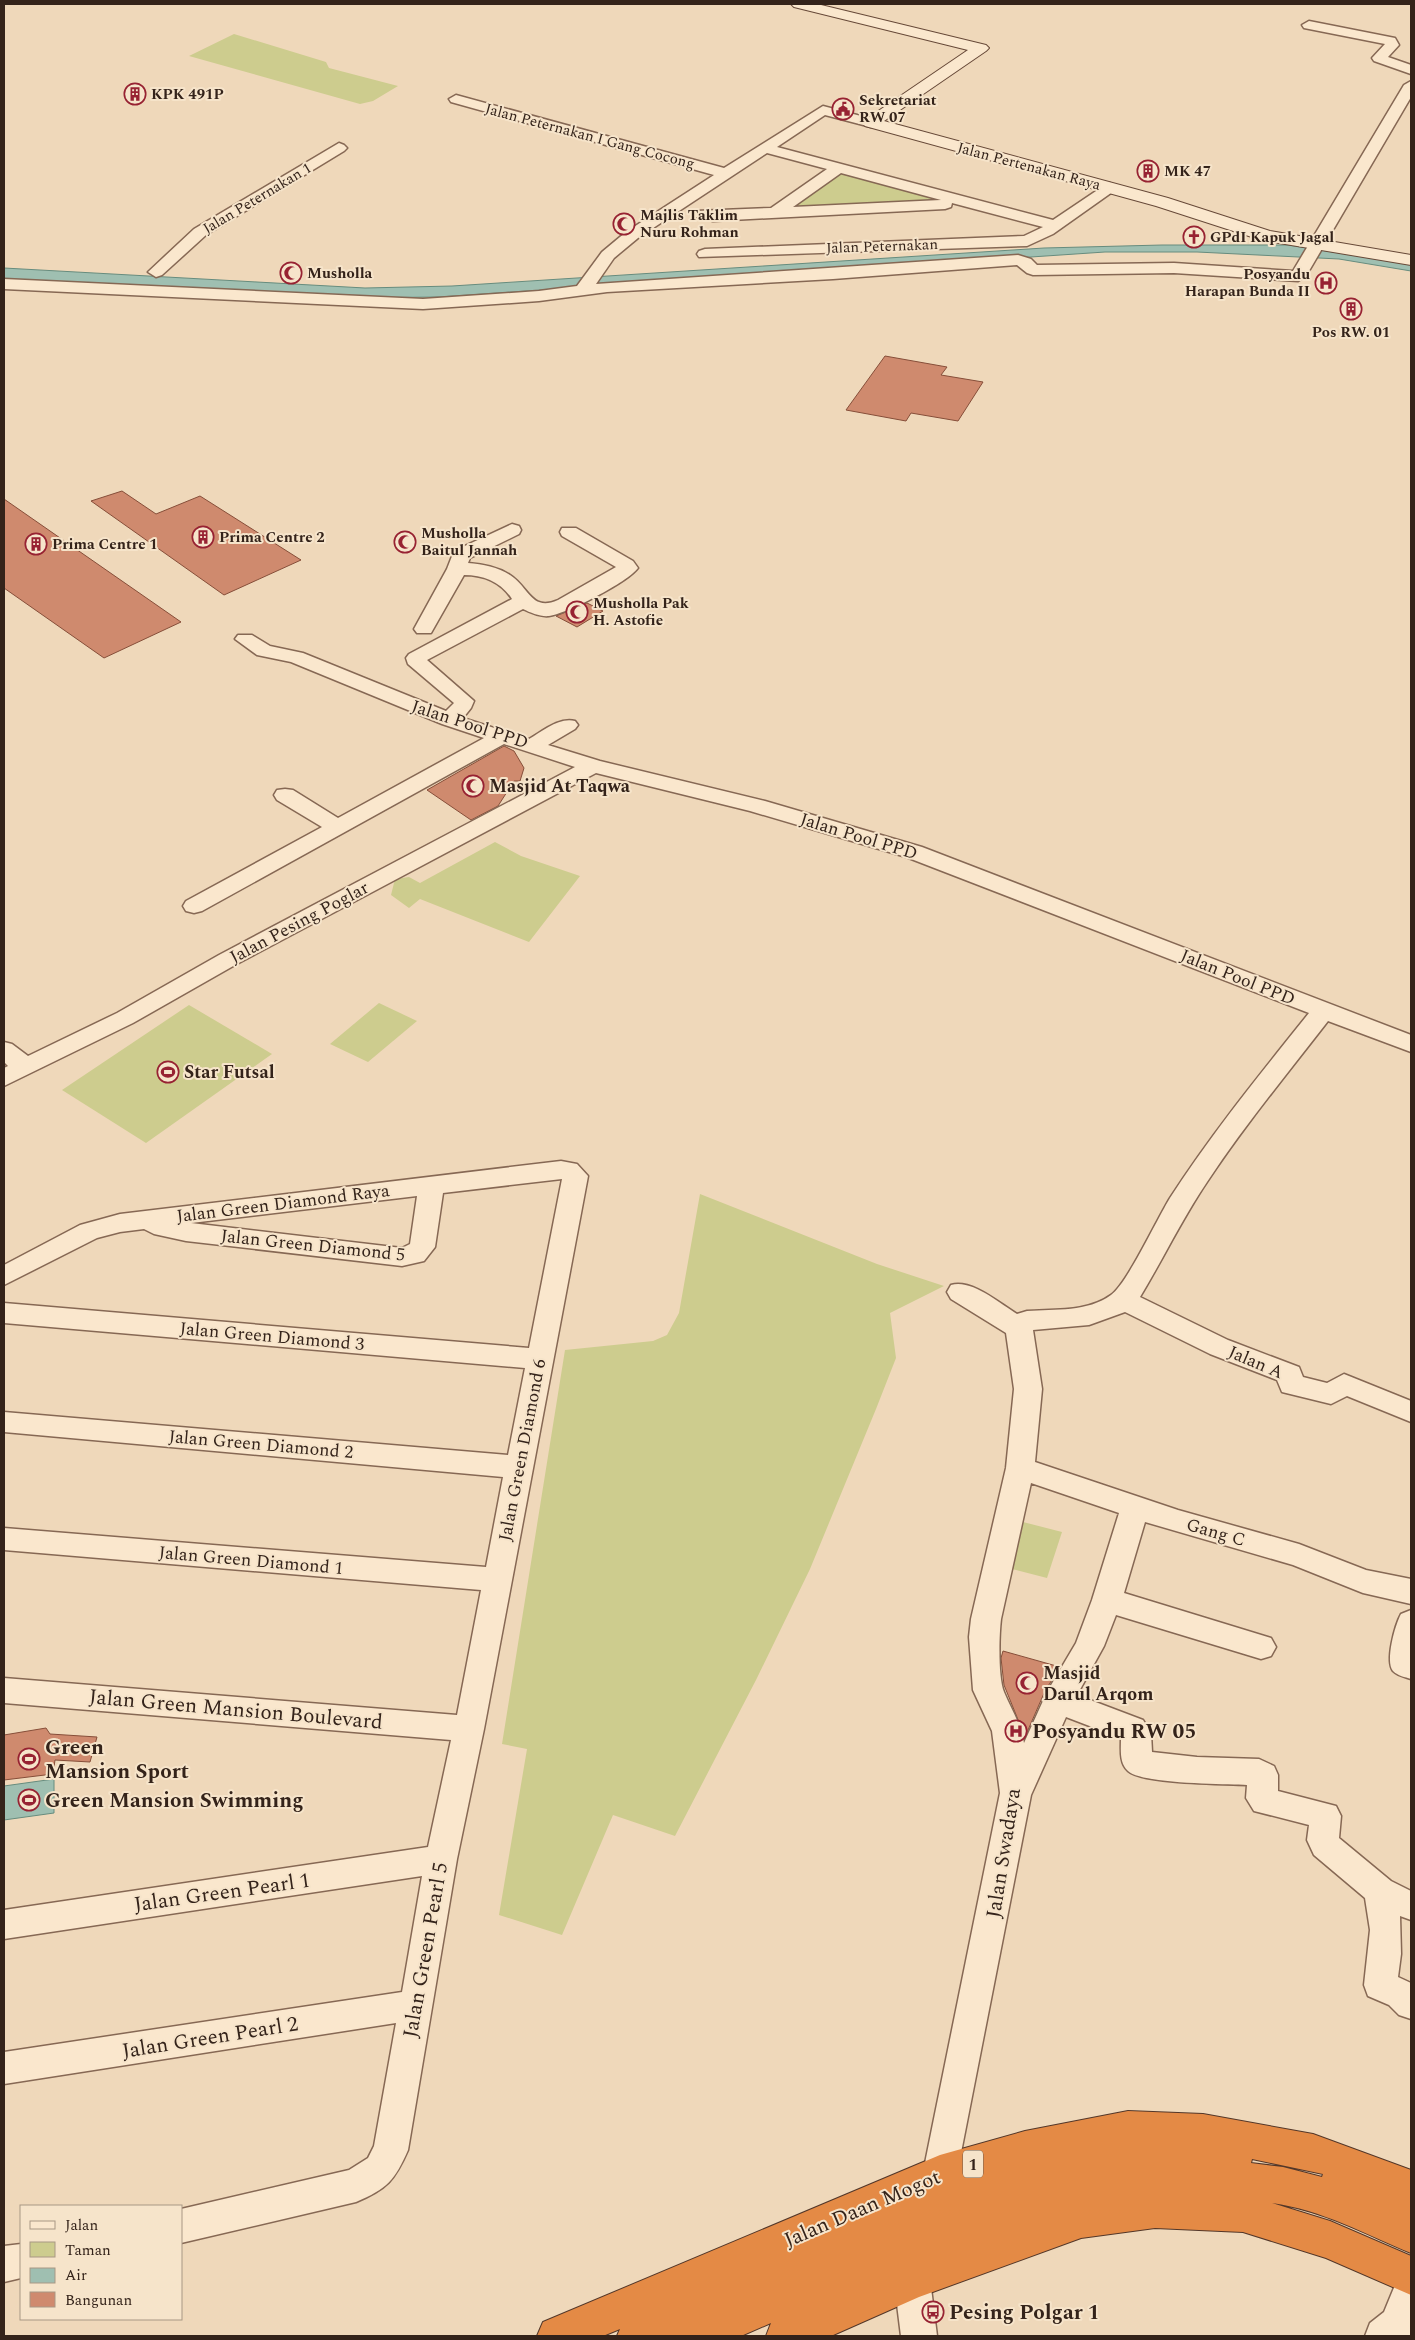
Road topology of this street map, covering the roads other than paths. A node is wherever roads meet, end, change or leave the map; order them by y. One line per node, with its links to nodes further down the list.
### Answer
1 (799, 4): 6 (street)
2 (1309, 26): 3 (street)
3 (1411, 70)
4 (1411, 85): 16 (street)
5 (456, 99): 10 (street, Jalan Peternakan I Gang Cocong)
6 (871, 123): 8 (street); 11 (street, Jalan Pertenakan Raya)
7 (339, 148): 19 (street, Jalan Peternakan 1)
8 (765, 148): 9 (street); 10 (street)
9 (838, 168): 12 (street); 13 (street)
10 (725, 173): 21 (street)
11 (1110, 188): 15 (street, Jalan Peternakan); 16 (street, Jalan Pertenakan Raya)
12 (968, 203): 13 (street); 15 (street)
13 (775, 213): 14 (street)
14 (702, 214)
15 (1054, 225): 17 (street, Jalan Peternakan)
16 (1312, 251): 18 (street, Jalan Pertenakan Raya); 21 (street)
17 (705, 254)
18 (1411, 260)
19 (156, 272)
20 (4, 284): 21 (street)
21 (587, 284)
22 (512, 530): 24 (street)
23 (569, 532): 25 (street)
24 (457, 569): 25 (street); 26 (street)
25 (524, 601): 30 (street)
26 (424, 629)
27 (265, 631): 29 (street, Jalan Pool PPD)
28 (246, 639): 29 (street, Jalan Pool PPD)
29 (296, 657): 30 (street, Jalan Pool PPD)
30 (448, 720): 32 (street, Jalan Pool PPD)
31 (568, 725): 33 (street)
32 (503, 736): 33 (street, Jalan Pool PPD); 36 (street)
33 (533, 745): 34 (street, Jalan Pool PPD)
34 (593, 766): 38 (street, Jalan Pool PPD); 41 (street, Jalan Pesing Poglar)
35 (285, 795): 36 (street)
36 (339, 828): 37 (street)
37 (194, 906)
38 (1323, 1011): 39 (street, Jalan Pool PPD); 47 (street)
39 (1411, 1044)
40 (4, 1050): 41 (street)
41 (14, 1072)
42 (573, 1173): 43 (street, Jalan Green Diamond Raya); 50 (street, Jalan Green Diamond 6)
43 (431, 1186): 44 (street, Jalan Green Diamond Raya); 44 (street, Jalan Green Diamond 5)
44 (142, 1220): 45 (street, Jalan Green Diamond Raya)
45 (4, 1276)
46 (960, 1292): 49 (street)
47 (1124, 1300): 49 (street); 51 (street, Jalan A)
48 (4, 1314): 50 (street, Jalan Green Diamond 3)
49 (1020, 1328): 54 (street, Jalan Swadaya)
50 (540, 1359): 53 (street, Jalan Green Diamond 6)
51 (1411, 1412)
52 (4, 1422): 53 (street, Jalan Green Diamond 2)
53 (518, 1467): 57 (street, Jalan Green Diamond 6)
54 (1020, 1468): 55 (street, Gang C); 66 (street, Jalan Swadaya)
55 (1134, 1507): 58 (street, Gang C); 59 (street)
56 (4, 1539): 57 (street, Jalan Green Diamond 1)
57 (497, 1580): 65 (street, Jalan Green Diamond 6)
58 (1411, 1592)
59 (1107, 1600): 61 (street); 64 (street)
60 (1411, 1622): 62 (street)
61 (1261, 1647)
62 (1411, 1667)
63 (4, 1690): 65 (street, Jalan Green Mansion Boulevard)
64 (1058, 1701): 66 (street); 68 (street)
65 (469, 1729): 67 (street, Jalan Green Pearl 5)
66 (1016, 1793): 74 (street, Jalan Swadaya)
67 (441, 1859): 70 (street, Jalan Green Pearl 1); 72 (street, Jalan Green Pearl 5)
68 (1380, 1891): 69 (street); 71 (street)
69 (1411, 1906)
70 (4, 1924)
71 (1411, 2004)
72 (416, 2005): 73 (street, Jalan Green Pearl 2); 77 (street, Jalan Green Pearl 5)
73 (4, 2068)
74 (940, 2173): 75 (highway, Jalan Daan Mogot / 1); 84 (highway, Jalan Daan Mogot / 1)
75 (1411, 2189)
76 (1411, 2211): 85 (highway, Jalan Daan Mogot / 1)
77 (182, 2226)
78 (1411, 2234): 86 (highway)
79 (20, 2261): 80 (street)
80 (4, 2264)
81 (1411, 2276): 82 (highway)
82 (912, 2280): 87 (highway); 88 (street)
83 (1411, 2291): 89 (street)
84 (557, 2336)
85 (636, 2336)
86 (694, 2336)
87 (786, 2336)
88 (919, 2336)
89 (1383, 2336)

